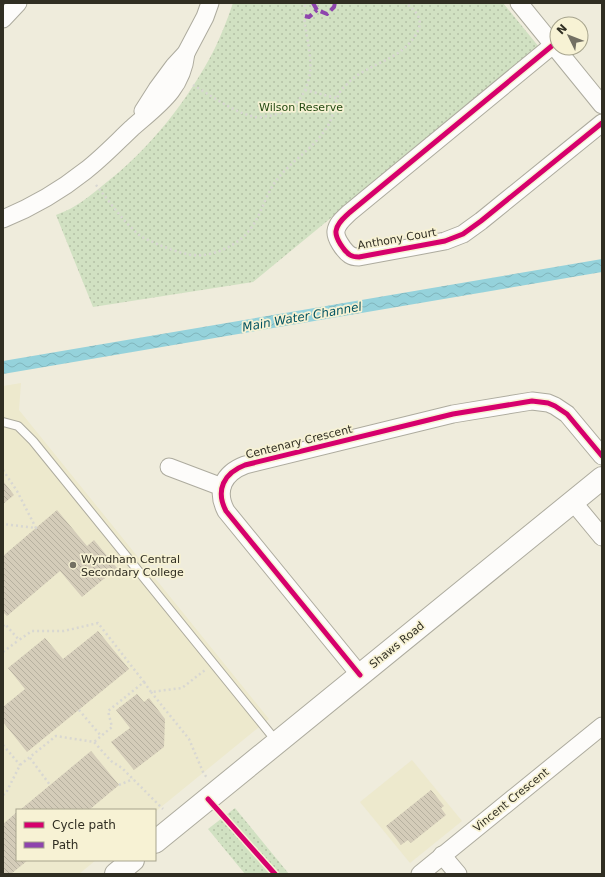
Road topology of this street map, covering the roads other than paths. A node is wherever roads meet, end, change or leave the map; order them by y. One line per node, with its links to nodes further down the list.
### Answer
1 (18, 3): 4 (street)
2 (210, 3): 7 (street)
3 (520, 3): 5 (street)
4 (3, 19)
5 (549, 41)
6 (549, 47): 10 (street, Anthony Court)
7 (186, 53): 11 (street); 11 (street)
8 (561, 56): 9 (street)
9 (602, 105)
10 (602, 123)
11 (131, 129): 12 (street)
12 (3, 219)
13 (3, 422): 22 (lane)
14 (602, 456): 17 (street, Centenary Crescent)
15 (169, 467): 17 (street)
16 (602, 478): 18 (street, Shaws Road)
17 (222, 487): 20 (street)
18 (573, 502): 19 (street); 20 (street, Shaws Road)
19 (602, 537)
20 (360, 675): 22 (street, Shaws Road)
21 (602, 726): 24 (street, Vincent Crescent)
22 (277, 742): 23 (street, Shaws Road)
23 (156, 841)
24 (442, 855): 27 (street, Vincent Crescent); 28 (street)
25 (132, 861): 26 (street)
26 (116, 874)
27 (420, 874)
28 (458, 874)

